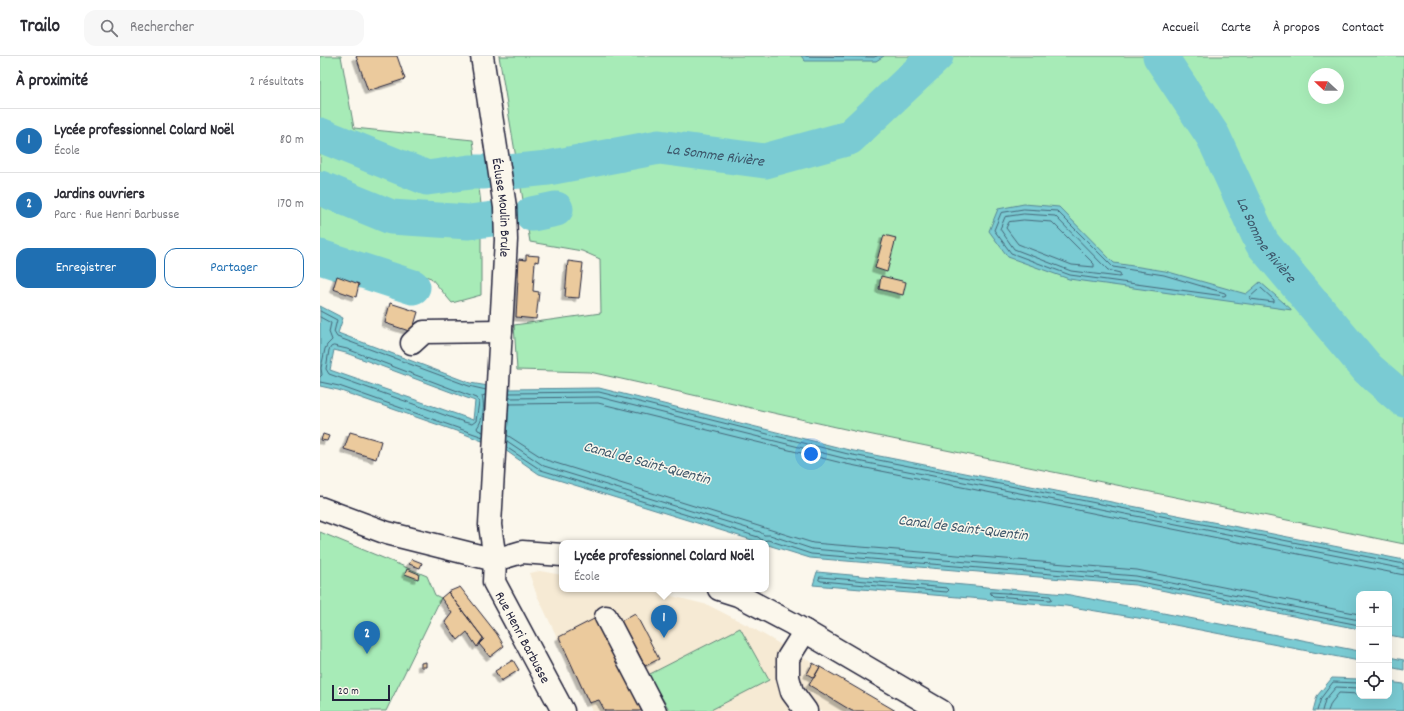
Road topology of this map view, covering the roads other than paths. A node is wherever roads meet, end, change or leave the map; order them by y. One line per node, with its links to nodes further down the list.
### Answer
1 (482, 56): 2 (street, Écluse Moulin Brule)
2 (501, 331): 3 (street); 4 (street, Écluse Moulin Brule)
3 (412, 343)
4 (492, 480): 7 (street, Rue Henri Barbusse)
5 (320, 508): 7 (street)
6 (559, 555): 7 (street)
7 (495, 560): 11 (street, Rue Henri Barbusse)
8 (729, 592): 10 (street)
9 (606, 617): 12 (street)
10 (805, 631): 13 (street); 14 (street)
11 (563, 711)
12 (655, 711)
13 (806, 711)
14 (941, 711)

